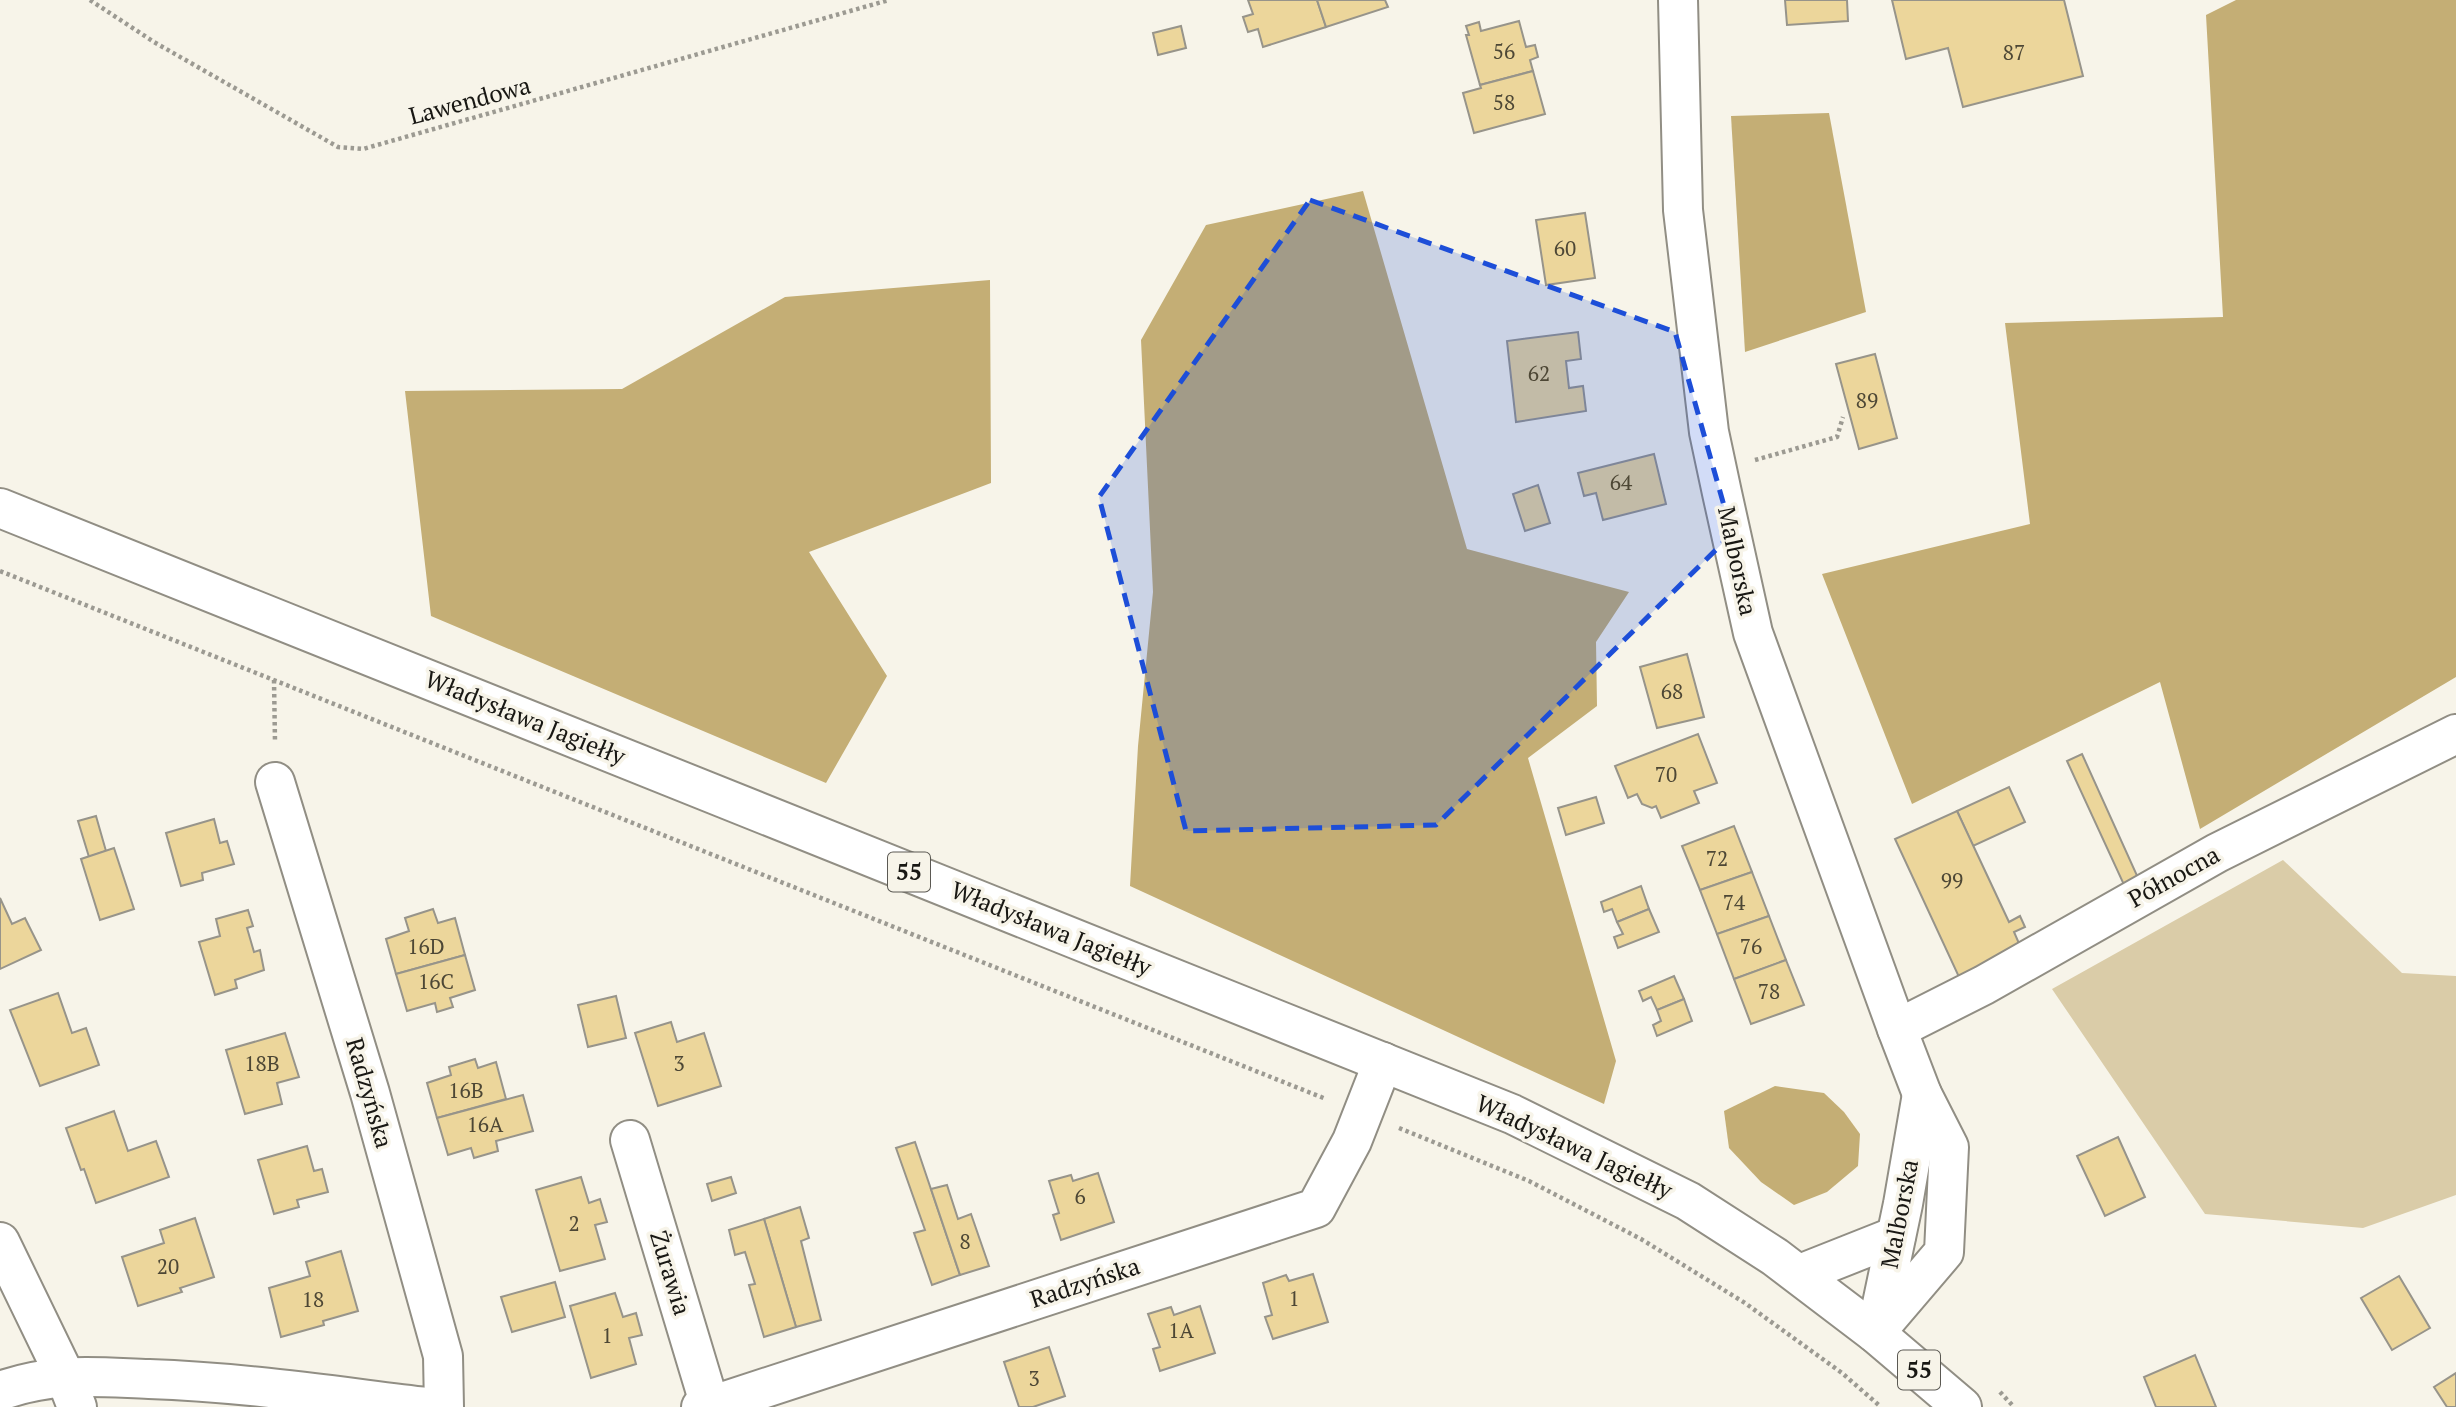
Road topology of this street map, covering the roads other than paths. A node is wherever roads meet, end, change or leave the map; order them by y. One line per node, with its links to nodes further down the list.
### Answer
1 (1678, 0): 5 (street, Malborska)
2 (0, 508): 6 (street, Władysława Jagiełły / 55)
3 (2456, 734): 5 (street, Północna)
4 (275, 782): 17 (street, Radzyńska)
5 (1897, 1029): 7 (street, Malborska)
6 (1382, 1062): 11 (street, Władysława Jagiełły / 55); 15 (street, Radzyńska)
7 (1922, 1094): 9 (street, Malborska); 12 (street, Malborska)
8 (630, 1140): 15 (street, Żurawia)
9 (1896, 1236): 11 (street); 12 (street, Malborska)
10 (0, 1242): 14 (street)
11 (1800, 1274): 12 (street, Władysława Jagiełły / 55)
12 (1875, 1333): 19 (street, 55)
13 (0, 1391): 14 (street)
14 (71, 1391): 16 (street)
15 (710, 1406): 18 (street, Radzyńska)
16 (427, 1407)
17 (444, 1407)
18 (701, 1407)
19 (1962, 1407)

